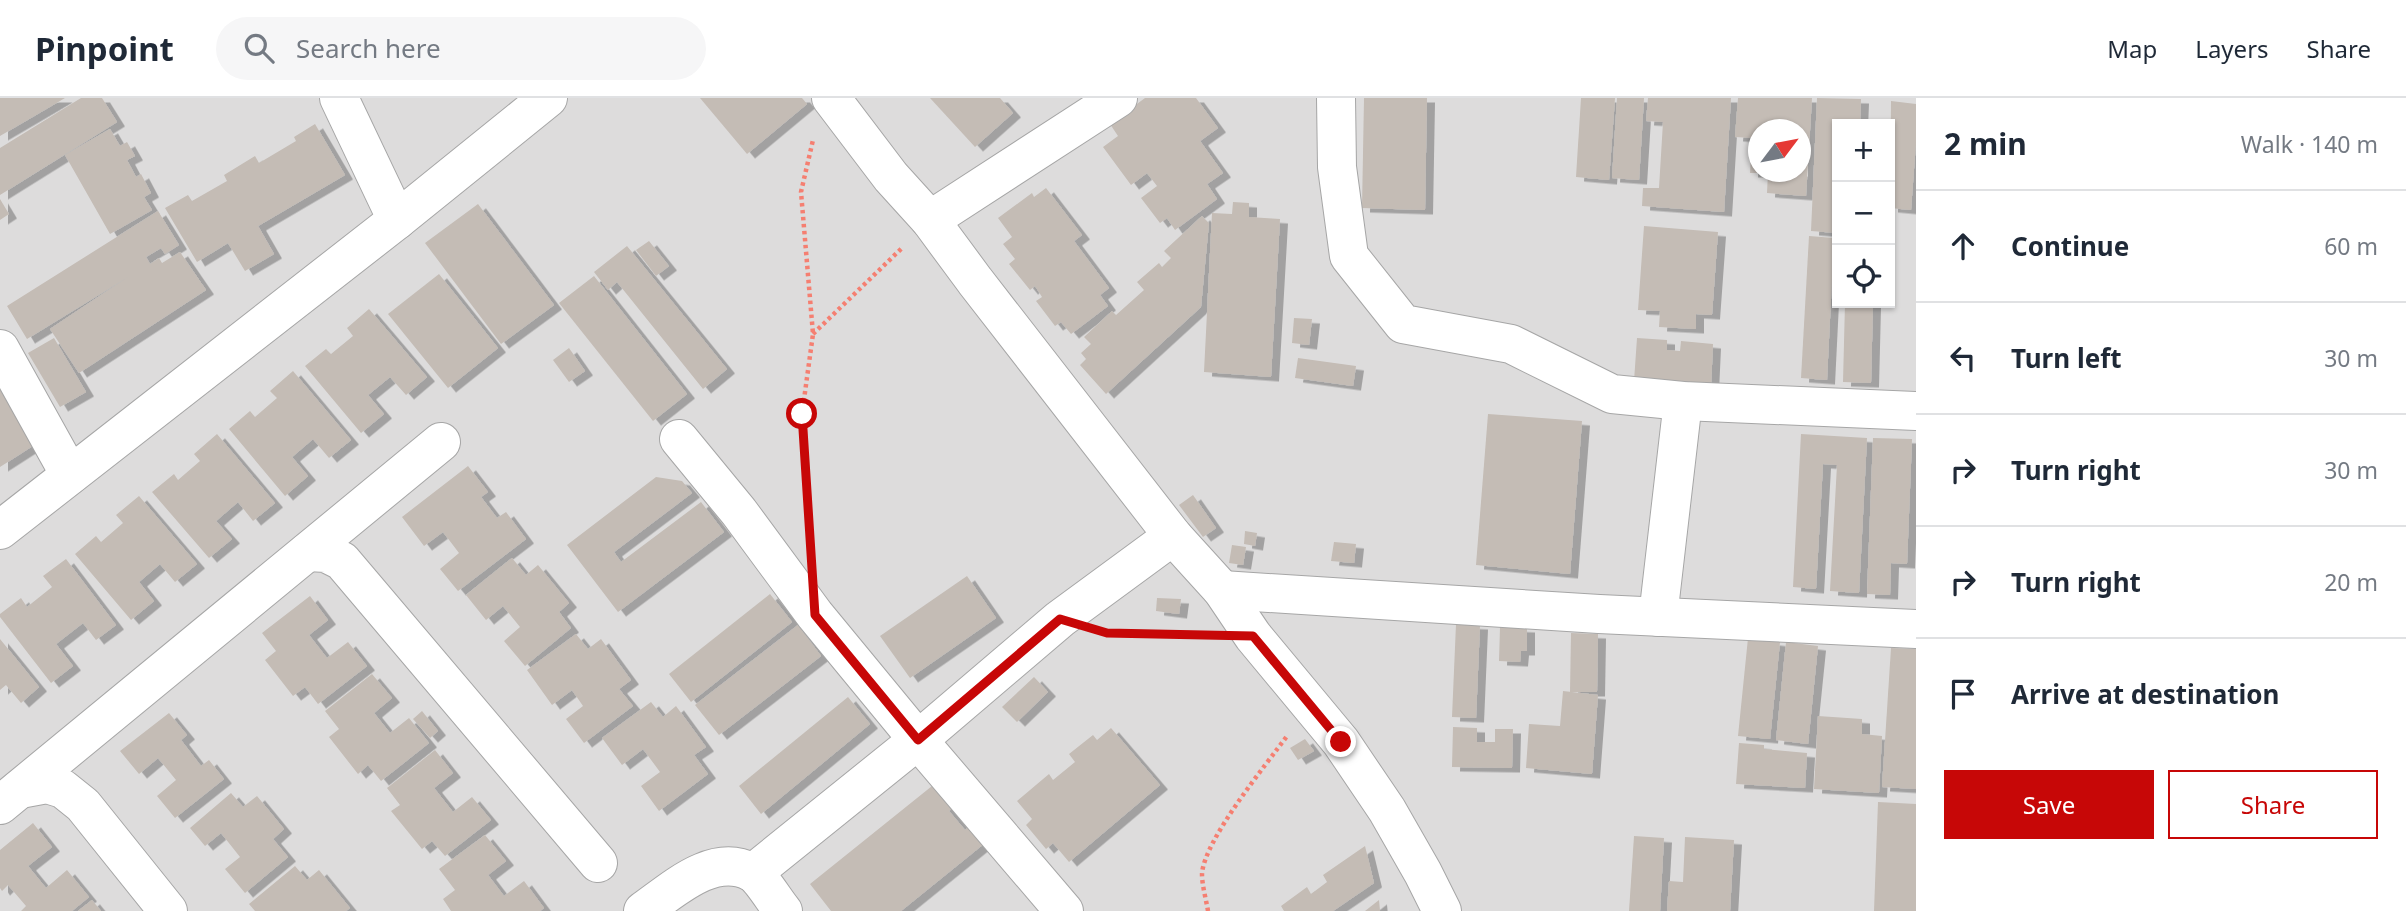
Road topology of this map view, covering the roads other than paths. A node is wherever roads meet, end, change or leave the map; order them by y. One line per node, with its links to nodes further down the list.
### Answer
1 (339, 98): 6 (street)
2 (548, 98): 6 (street)
3 (831, 98): 7 (street)
4 (1118, 98): 7 (street)
5 (1336, 98): 9 (street)
6 (397, 220): 13 (street)
7 (930, 220): 15 (street)
8 (0, 349): 13 (street)
9 (1684, 401): 10 (street); 18 (street)
10 (1916, 411)
11 (679, 439): 20 (street)
12 (441, 442): 16 (street)
13 (70, 475): 14 (street)
14 (0, 530)
15 (1173, 536): 17 (street); 20 (street)
16 (308, 552): 21 (street); 22 (street)
17 (1222, 590): 18 (street); 28 (street)
18 (1658, 617): 19 (street)
19 (1916, 629)
20 (918, 740): 23 (street); 27 (street)
21 (10, 797): 24 (street)
22 (598, 863)
23 (753, 873): 25 (street); 26 (street)
24 (168, 911)
25 (643, 911)
26 (783, 911)
27 (1065, 911)
28 (1442, 911)

